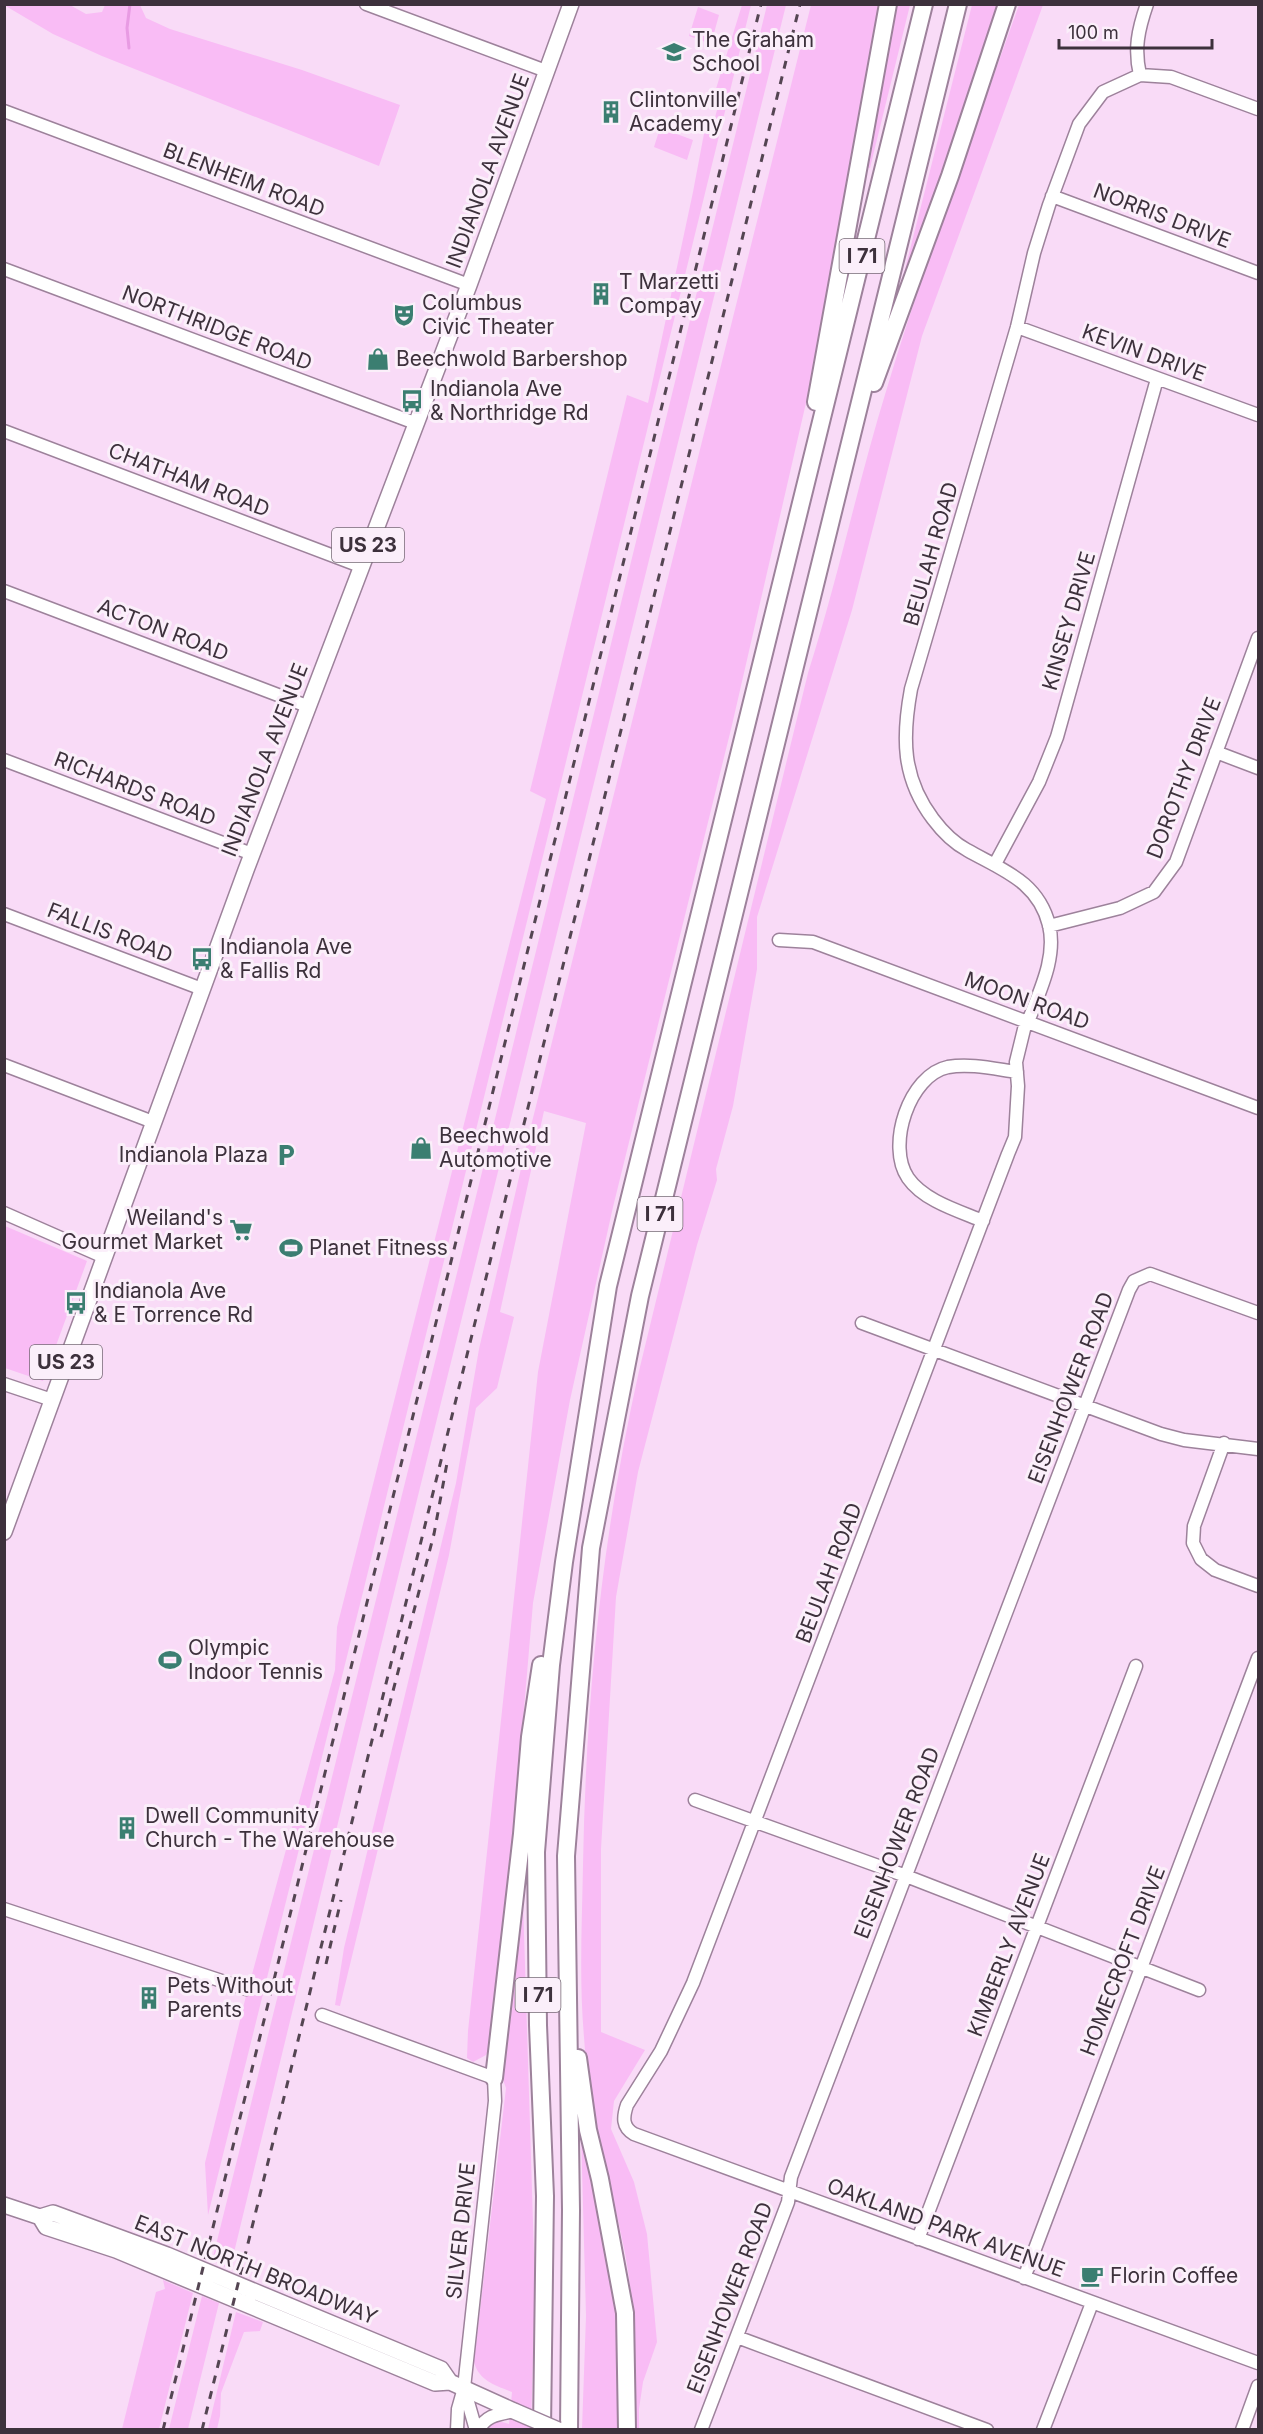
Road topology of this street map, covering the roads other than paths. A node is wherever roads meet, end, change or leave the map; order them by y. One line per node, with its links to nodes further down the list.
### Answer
1 (366, 4): 8 (street)
2 (571, 4): 8 (main road, INDIANOLA AVENUE / US 23)
3 (888, 4): 22 (highway)
4 (924, 4): 22 (highway, I 71)
5 (958, 4): 21 (highway, I 71)
6 (1007, 4): 21 (highway)
7 (1148, 4): 9 (street)
8 (546, 71): 15 (main road, INDIANOLA AVENUE / US 23)
9 (1140, 75): 10 (street); 12 (street, BEULAH ROAD)
10 (1258, 109)
11 (4, 111): 15 (street, BLENHEIM ROAD)
12 (1052, 196): 14 (street, NORRIS DRIVE); 16 (street, BEULAH ROAD)
13 (4, 269): 19 (street, NORTHRIDGE ROAD)
14 (1258, 273)
15 (469, 285): 19 (main road, INDIANOLA AVENUE / US 23)
16 (1017, 327): 17 (street, KEVIN DRIVE); 31 (street, BEULAH ROAD)
17 (1157, 379): 18 (street, KEVIN DRIVE); 31 (street, KINSEY DRIVE)
18 (1258, 416)
19 (416, 423): 23 (main road, INDIANOLA AVENUE / US 23)
20 (4, 431): 23 (street, CHATHAM ROAD)
21 (843, 469): 63 (highway, I 71)
22 (801, 507): 53 (highway, I 71)
23 (360, 566): 26 (main road, INDIANOLA AVENUE / US 23)
24 (4, 591): 26 (street, ACTON ROAD)
25 (1258, 638): 27 (street, DOROTHY DRIVE)
26 (307, 706): 30 (main road, INDIANOLA AVENUE / US 23)
27 (1216, 752): 29 (street); 33 (street, DOROTHY DRIVE)
28 (4, 760): 30 (street, RICHARDS ROAD)
29 (1258, 768)
30 (252, 854): 35 (main road, INDIANOLA AVENUE / US 23)
31 (995, 864): 33 (street, BEULAH ROAD)
32 (4, 914): 35 (street, FALLIS ROAD)
33 (1049, 926): 36 (street, BEULAH ROAD)
34 (779, 940): 36 (street, MOON ROAD)
35 (202, 989): 40 (main road, INDIANOLA AVENUE / US 23)
36 (1027, 1022): 38 (street, BEULAH ROAD); 39 (street, MOON ROAD)
37 (4, 1065): 40 (street)
38 (1017, 1072): 42 (street, BEULAH ROAD); 42 (street)
39 (1258, 1108)
40 (153, 1122): 43 (main road, INDIANOLA AVENUE / US 23)
41 (4, 1213): 43 (street)
42 (984, 1221): 46 (street, BEULAH ROAD)
43 (104, 1257): 48 (main road, INDIANOLA AVENUE / US 23)
44 (1258, 1313): 49 (street, EISENHOWER ROAD)
45 (862, 1323): 46 (street)
46 (934, 1350): 49 (street); 58 (street, BEULAH ROAD)
47 (4, 1384): 48 (street)
48 (52, 1400): 52 (main road, INDIANOLA AVENUE / US 23)
49 (1085, 1406): 50 (street); 59 (street, EISENHOWER ROAD)
50 (1224, 1443): 51 (street); 54 (street)
51 (1258, 1449)
52 (4, 1532)
53 (564, 1562): 67 (highway); 81 (highway, I 71)
54 (1258, 1586)
55 (1258, 1658): 62 (street, HOMECROFT DRIVE)
56 (1136, 1666): 61 (street, KIMBERLY AVENUE)
57 (695, 1800): 58 (street)
58 (755, 1822): 59 (street); 68 (street, BEULAH ROAD)
59 (906, 1876): 61 (street); 69 (street, EISENHOWER ROAD)
60 (4, 1909): 64 (street)
61 (1037, 1927): 62 (street); 71 (street, KIMBERLY AVENUE)
62 (1141, 1968): 65 (street); 72 (street, HOMECROFT DRIVE)
63 (567, 1974): 83 (highway, I 71); 84 (highway)
64 (246, 1989)
65 (1199, 1990)
66 (322, 2015): 67 (street)
67 (494, 2078): 76 (street, SILVER DRIVE)
68 (624, 2124): 69 (street, OAKLAND PARK AVENUE)
69 (789, 2191): 71 (street, OAKLAND PARK AVENUE); 74 (street, EISENHOWER ROAD)
70 (4, 2205): 76 (main road, EAST NORTH BROADWAY)
71 (918, 2239): 72 (street, OAKLAND PARK AVENUE)
72 (1024, 2278): 73 (street, OAKLAND PARK AVENUE)
73 (1092, 2303): 75 (street, OAKLAND PARK AVENUE); 87 (street)
74 (737, 2337): 85 (street, EISENHOWER ROAD); 86 (street)
75 (1258, 2363)
76 (457, 2385): 78 (main road, EAST NORTH BROADWAY); 79 (street, SILVER DRIVE); 80 (street, SILVER DRIVE)
77 (1258, 2386): 88 (street)
78 (514, 2410): 80 (street, SILVER DRIVE); 82 (main road, EAST NORTH BROADWAY, bridge)
79 (457, 2430)
80 (478, 2430)
81 (542, 2430)
82 (558, 2430)
83 (569, 2430)
84 (627, 2430)
85 (701, 2430)
86 (987, 2430)
87 (1043, 2430)
88 (1242, 2430)

